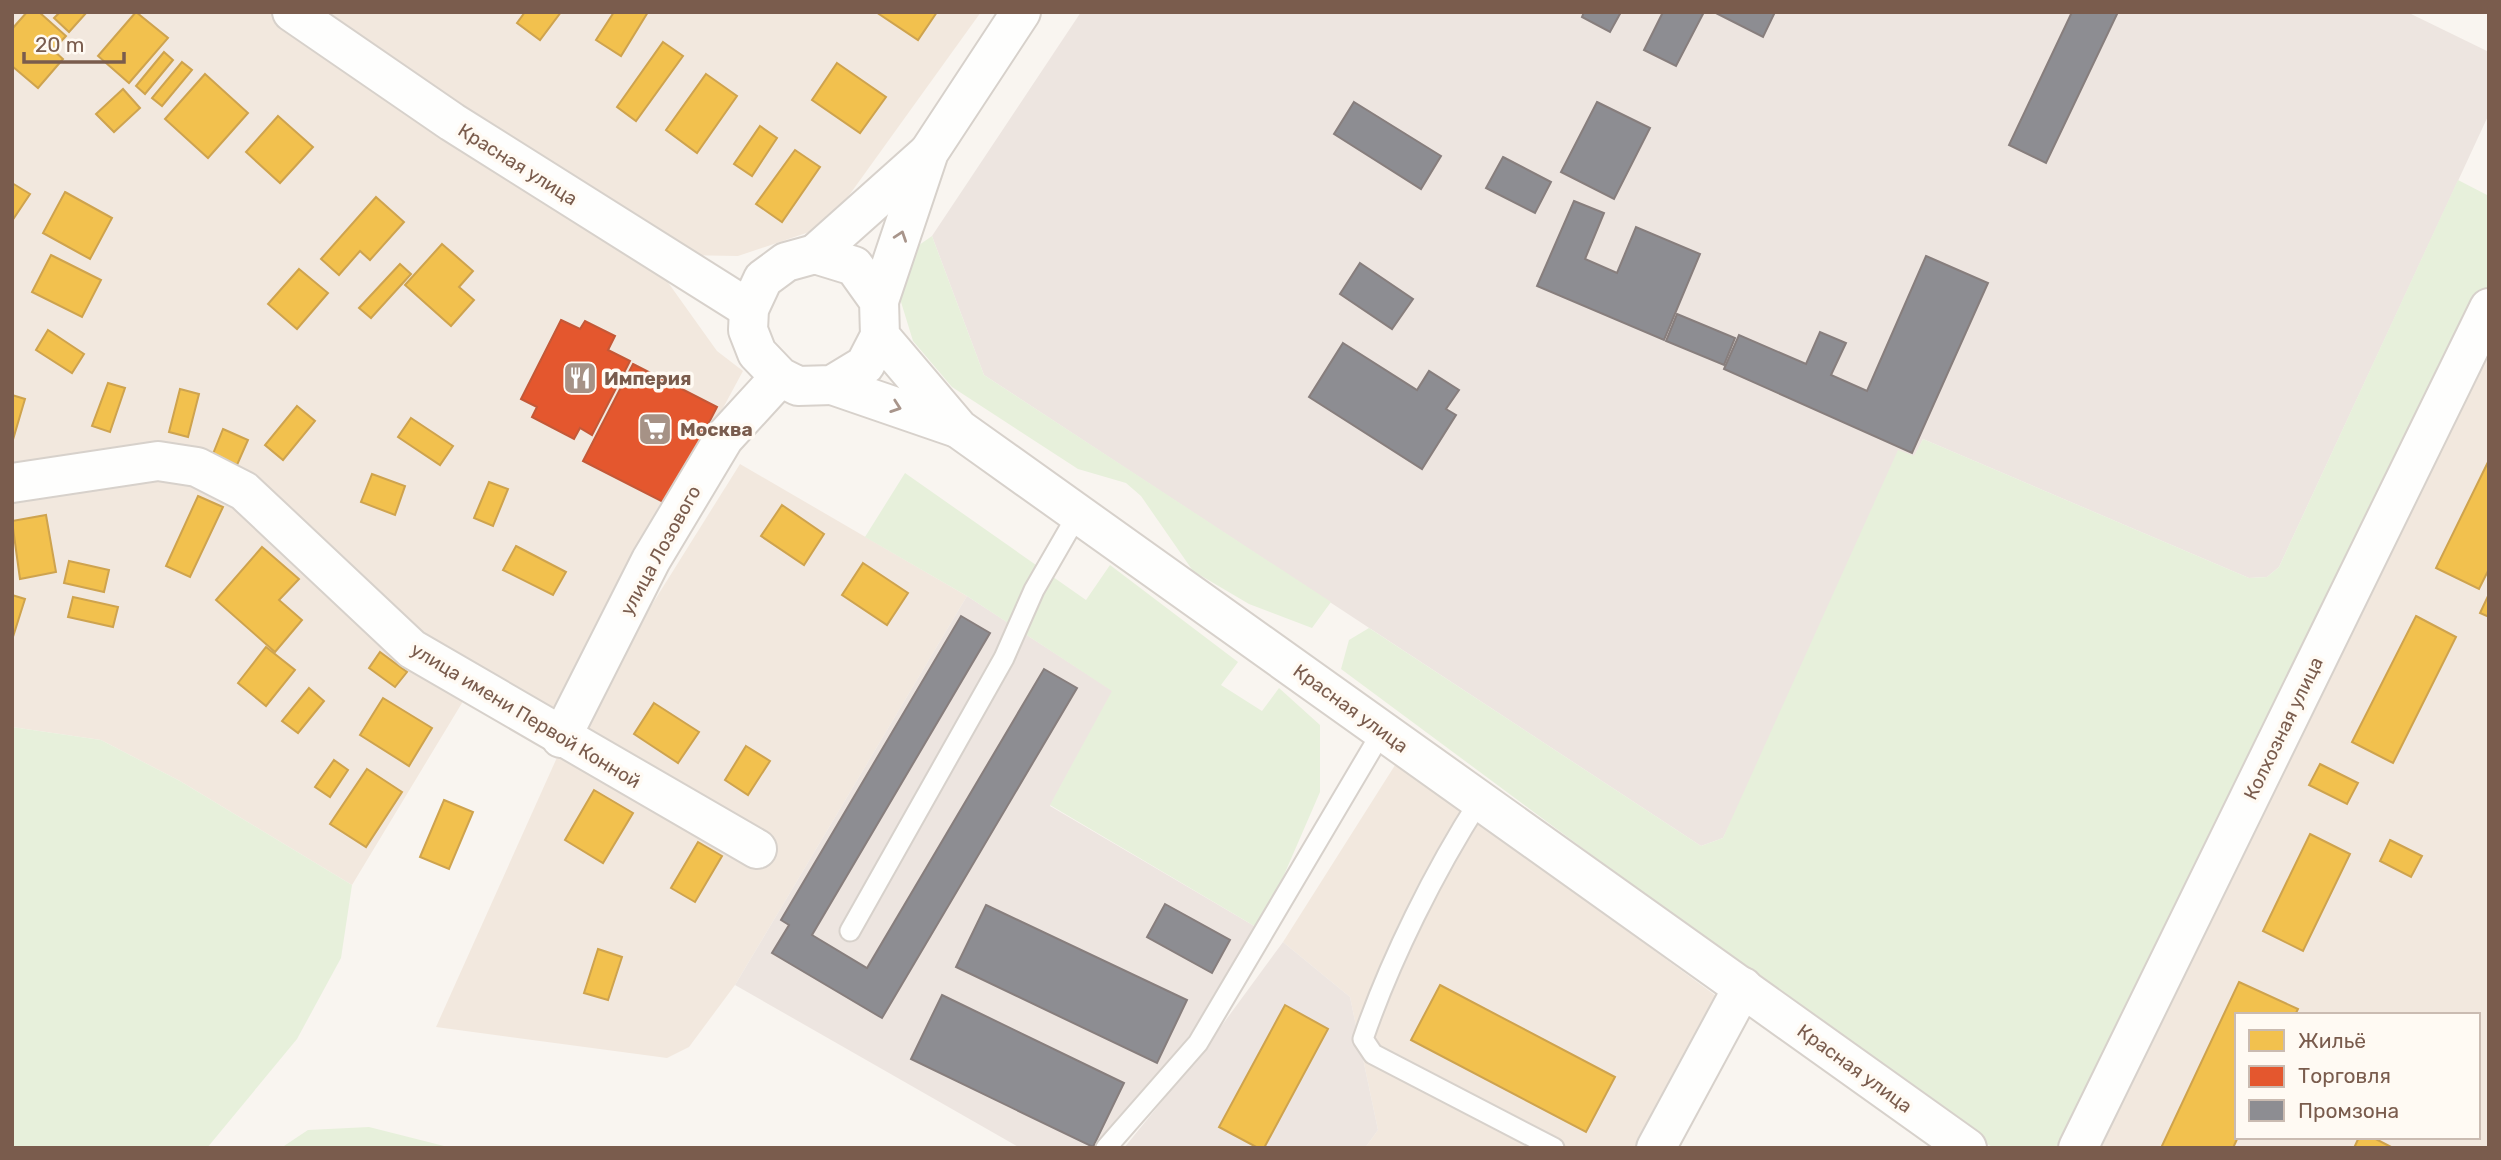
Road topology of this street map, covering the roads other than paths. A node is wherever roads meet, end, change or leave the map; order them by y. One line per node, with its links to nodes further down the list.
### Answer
1 (292, 12): 6 (street, Красная улица)
2 (1021, 12): 3 (street)
3 (929, 152): 4 (street); 7 (street, one-way to 3)
4 (815, 254): 6 (street); 7 (street, Красная улица)
5 (2489, 308): 23 (street, Колхозная улица)
6 (749, 309): 8 (street)
7 (879, 318): 9 (street); 10 (street, Красная улица)
8 (780, 377): 9 (street, Красная улица); 14 (street, улица Лозового)
9 (832, 385): 10 (street, Красная улица, one-way to 10)
10 (959, 429): 12 (street, Красная улица)
11 (12, 483): 14 (street, улица имени Первой Конной)
12 (1079, 512): 13 (street, Красная улица); 17 (lane)
13 (1383, 730): 15 (street, Красная улица); 19 (lane)
14 (561, 738): 16 (street, улица имени Первой Конной)
15 (1480, 800): 18 (street, Красная улица); 20 (lane)
16 (757, 849)
17 (850, 930)
18 (1744, 987): 21 (street); 22 (street, Красная улица)
19 (1106, 1148)
20 (1554, 1148)
21 (1656, 1148)
22 (1967, 1148)
23 (2078, 1148)

